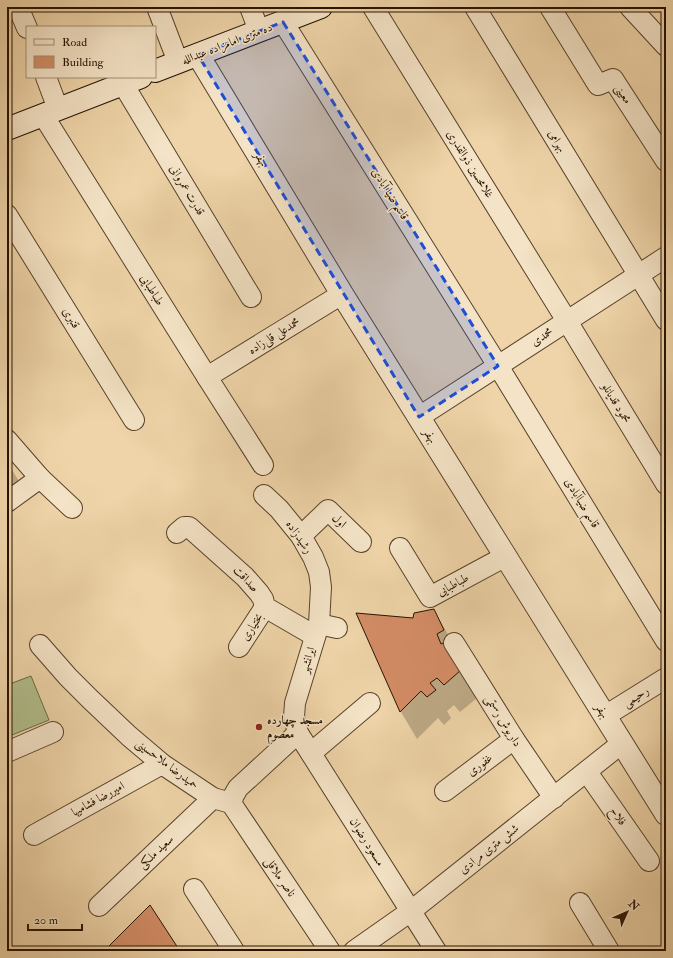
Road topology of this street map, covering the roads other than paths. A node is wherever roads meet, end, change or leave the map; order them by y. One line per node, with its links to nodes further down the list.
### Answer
1 (157, 7): 11 (street)
2 (250, 7): 9 (street)
3 (321, 7): 8 (street, ده متری امامزاده عبدالله)
4 (373, 7): 24 (street, غلامحسین ذوالقدری)
5 (475, 7): 20 (street, بهرامی)
6 (550, 7): 17 (street, معینی)
7 (630, 7): 10 (street)
8 (283, 22): 9 (street, ده متری امامزاده عبدالله); 25 (street, قاسم ضیا آبادی)
9 (259, 31): 11 (street, ده متری امامزاده عبدالله)
10 (666, 46)
11 (188, 59): 12 (street, ده متری امامزاده عبدالله); 21 (street, بهفر)
12 (156, 71)
13 (46, 78): 15 (street, طباطبایی)
14 (132, 80): 15 (street); 22 (street, قدرت عمروانی)
15 (51, 112): 16 (street); 26 (street, طباطبایی)
16 (7, 129)
17 (666, 161)
18 (7, 215): 28 (street, قنبری)
19 (666, 257): 20 (street, محمدی)
20 (638, 275): 23 (street, بهرامی); 24 (street, محمدی)
21 (342, 294): 26 (street, محمدعلی قلی‌زاده); 27 (street, بهفر)
22 (251, 297)
23 (666, 320)
24 (567, 321): 25 (street, محمدی); 32 (street, محمود قدیانلو)
25 (498, 366): 27 (street, محمدی); 44 (street, قاسم ضیاآبادی)
26 (207, 377): 30 (street, طباطبایی)
27 (419, 417): 40 (street, بهفر)
28 (134, 420)
29 (7, 440): 31 (street)
30 (263, 465)
31 (40, 478): 34 (street); 35 (street)
32 (666, 484)
33 (264, 495): 37 (street, رشیدزاده)
34 (7, 502)
35 (72, 508)
36 (177, 533): 42 (street, صداقت)
37 (300, 536): 38 (street, اول); 41 (street, رشیدزاده)
38 (361, 542)
39 (400, 548): 40 (street, طباطبایی)
40 (506, 556): 50 (street, بهفر)
41 (321, 587): 43 (street, ایرانشهر)
42 (265, 607): 43 (street, صداقت); 47 (street, بختیاری)
43 (324, 629): 52 (street, ایرانشهر)
44 (666, 641)
45 (454, 643): 53 (street, داریوش رستمی)
46 (40, 645): 57 (street, حمیدرضا ملاحسینی)
47 (239, 647)
48 (666, 678): 50 (street, رحیمی)
49 (370, 703): 56 (street)
50 (605, 716): 54 (street, بهفر)
51 (53, 732): 55 (street)
52 (298, 733): 56 (street, مسعود رضوان); 61 (street)
53 (514, 740): 59 (street, غفوری); 60 (street, داریوش رستمی)
54 (622, 744): 58 (street, شش متری مرادی); 62 (street, بهفر)
55 (7, 752)
56 (311, 752): 68 (street, مسعود رضوان)
57 (162, 764): 61 (street, حمیدرضا ملاحسینی); 63 (street, امیررضا فشامیها)
58 (586, 772): 60 (street, شش متری مرادی); 64 (street, فلاح)
59 (445, 791)
60 (554, 798): 68 (street, شش متری مرادی)
61 (222, 801): 67 (street, سعید ملکی); 71 (street, ناصر ملاقلی)
62 (666, 814)
63 (34, 834)
64 (649, 861)
65 (194, 889): 70 (street)
66 (580, 903): 69 (street)
67 (99, 906)
68 (411, 911): 72 (street, شش متری مرادی); 73 (street, مسعود رضوان)
69 (601, 948)
70 (234, 951)
71 (330, 951)
72 (354, 951)
73 (436, 951)

